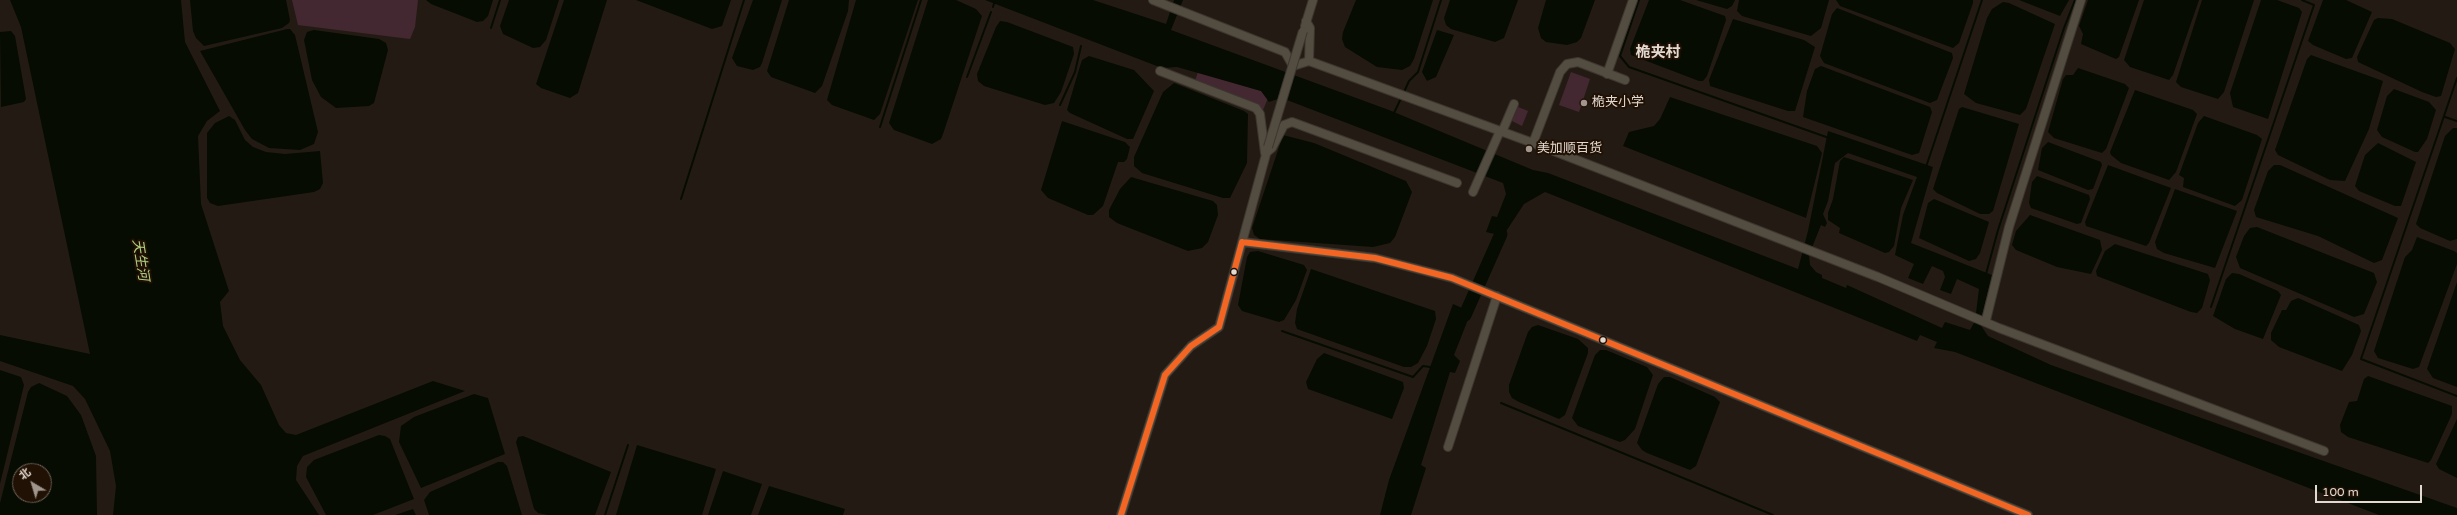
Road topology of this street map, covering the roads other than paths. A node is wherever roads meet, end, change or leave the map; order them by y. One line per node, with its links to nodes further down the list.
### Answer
1 (1152, 0): 6 (street)
2 (1633, 0): 8 (street)
3 (2081, 0): 18 (street)
4 (1313, 1): 5 (street)
5 (1306, 21): 6 (street); 13 (street, bridge)
6 (1309, 61): 11 (street)
7 (1160, 71): 13 (street)
8 (1608, 74): 9 (street); 12 (street)
9 (1625, 80)
10 (1514, 104): 11 (street)
11 (1501, 131): 12 (street); 15 (street)
12 (1533, 143): 18 (street)
13 (1266, 150): 14 (street); 16 (street)
14 (1457, 183)
15 (1473, 192)
16 (1242, 242): 17 (street); 21 (street)
17 (1497, 296): 19 (street); 22 (street)
18 (1986, 320): 20 (street)
19 (1448, 447)
20 (2324, 451)
21 (1121, 515)
22 (2028, 515)

